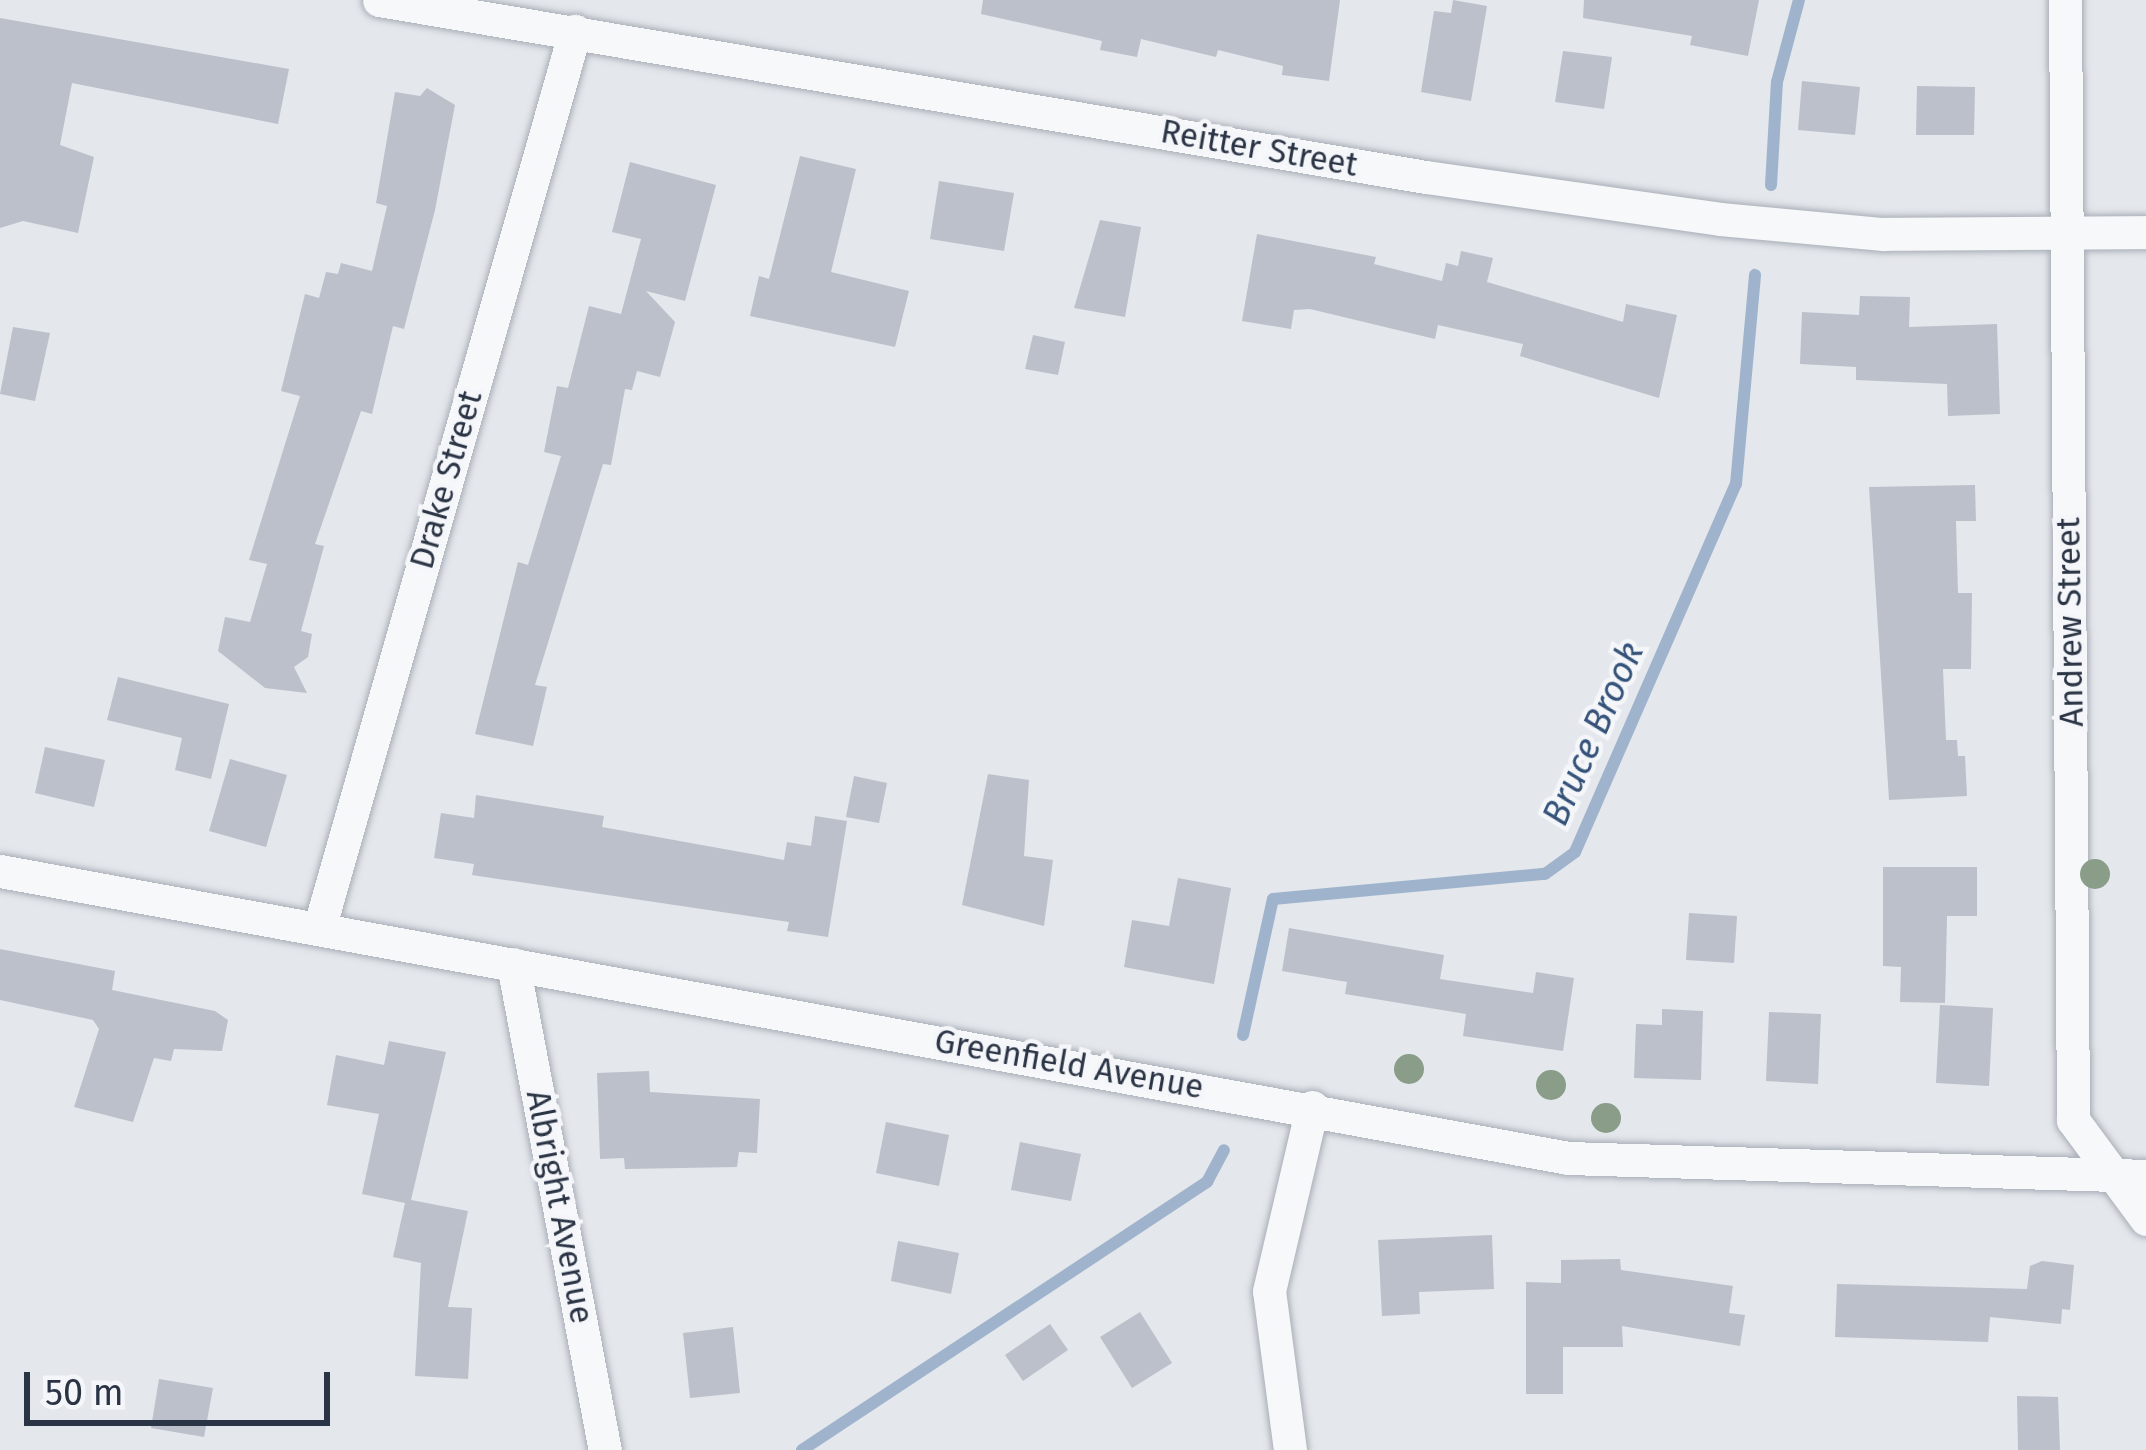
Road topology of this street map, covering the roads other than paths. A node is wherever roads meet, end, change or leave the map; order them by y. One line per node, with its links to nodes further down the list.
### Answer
1 (379, 0): 3 (street, Reitter Street)
2 (2065, 0): 4 (street, Andrew Street)
3 (575, 31): 4 (street, Reitter Street); 7 (street, Drake Street)
4 (2067, 232): 5 (street, Reitter Street); 10 (street, Andrew Street)
5 (2146, 232)
6 (0, 871): 7 (street, Greenfield Avenue)
7 (319, 929): 8 (street, Greenfield Avenue)
8 (513, 964): 9 (street, Greenfield Avenue); 13 (street, Albright Avenue)
9 (1312, 1107): 10 (street, Greenfield Avenue); 14 (street)
10 (2110, 1176): 11 (street, Greenfield Avenue); 12 (street, Andrew Street)
11 (2146, 1176)
12 (2146, 1219)
13 (605, 1450)
14 (1290, 1450)

